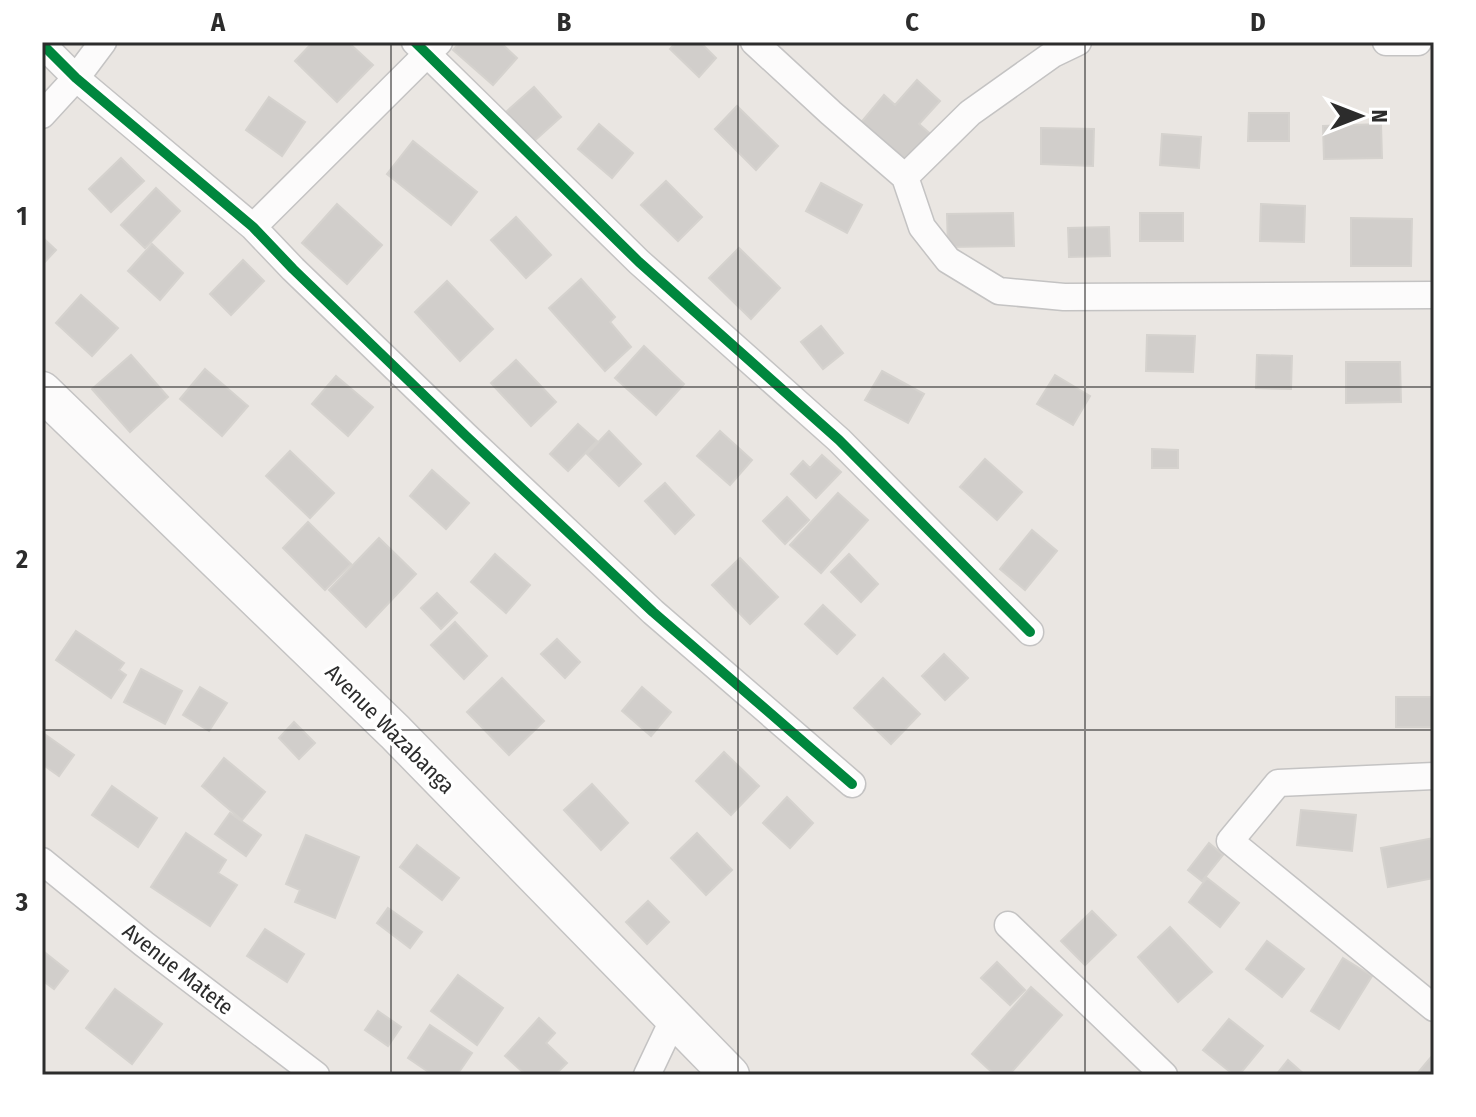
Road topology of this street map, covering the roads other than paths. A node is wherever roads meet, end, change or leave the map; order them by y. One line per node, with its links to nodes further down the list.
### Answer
1 (103, 42): 8 (street)
2 (754, 42): 10 (street)
3 (1078, 42): 10 (street)
4 (1386, 42): 5 (street)
5 (1418, 42)
6 (42, 44): 8 (street)
7 (427, 46): 11 (street); 14 (street)
8 (76, 78): 9 (street); 11 (street)
9 (42, 115)
10 (905, 177): 12 (street)
11 (253, 227): 16 (street)
12 (1434, 295)
13 (42, 391): 20 (main road, Avenue Wazabanga)
14 (1030, 632)
15 (1434, 776): 19 (street)
16 (852, 784)
17 (42, 861): 21 (street, Avenue Matete)
18 (1008, 925): 24 (street)
19 (1434, 1008)
20 (674, 1018): 22 (street); 23 (main road, Avenue Wazabanga)
21 (316, 1075)
22 (647, 1075)
23 (730, 1075)
24 (1164, 1075)

